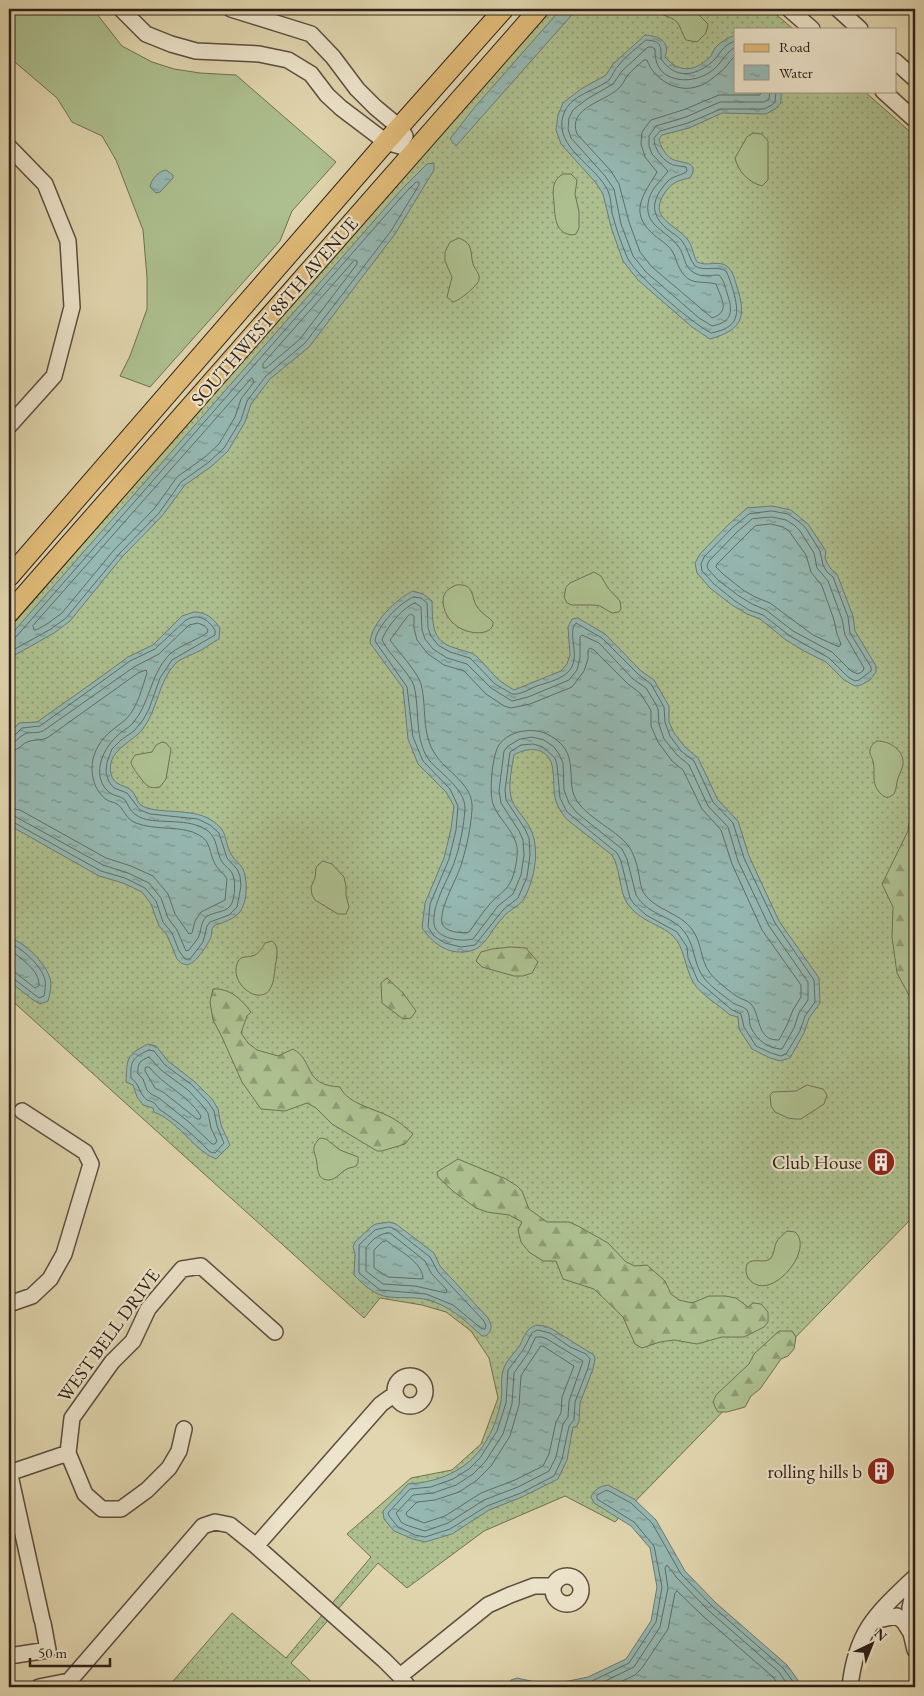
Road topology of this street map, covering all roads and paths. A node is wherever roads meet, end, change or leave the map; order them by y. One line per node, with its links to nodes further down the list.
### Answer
1 (121, 9): 14 (street)
2 (231, 9): 13 (street)
3 (504, 9): 13 (main road, SOUTHWEST 88TH AVENUE)
4 (539, 9): 16 (main road, SOUTHWEST 88TH AVENUE)
5 (789, 9): 7 (street)
6 (838, 9): 8 (street)
7 (811, 28)
8 (859, 28)
9 (896, 62): 10 (street)
10 (915, 79)
11 (884, 92): 12 (street)
12 (915, 120)
13 (399, 127): 14 (main road, SOUTHWEST 88TH AVENUE); 16 (street)
14 (386, 142): 16 (street); 18 (main road, SOUTHWEST 88TH AVENUE)
15 (9, 147): 17 (street)
16 (414, 150): 19 (main road, SOUTHWEST 88TH AVENUE)
17 (9, 426)
18 (9, 577)
19 (9, 613)
20 (22, 1111): 21 (street)
21 (9, 1304)
22 (275, 1332): 25 (street, WEST BELL DRIVE)
23 (395, 1394): 27 (street)
24 (184, 1429): 25 (street)
25 (68, 1453): 26 (street)
26 (9, 1472): 34 (street)
27 (256, 1546): 35 (street); 36 (street)
28 (915, 1577): 31 (street)
29 (915, 1583): 32 (street)
30 (553, 1586): 35 (street)
31 (873, 1621): 32 (street); 38 (street)
32 (911, 1633): 33 (street)
33 (915, 1650)
34 (9, 1656)
35 (404, 1681)
36 (67, 1684): 37 (street)
37 (39, 1687)
38 (850, 1687)

